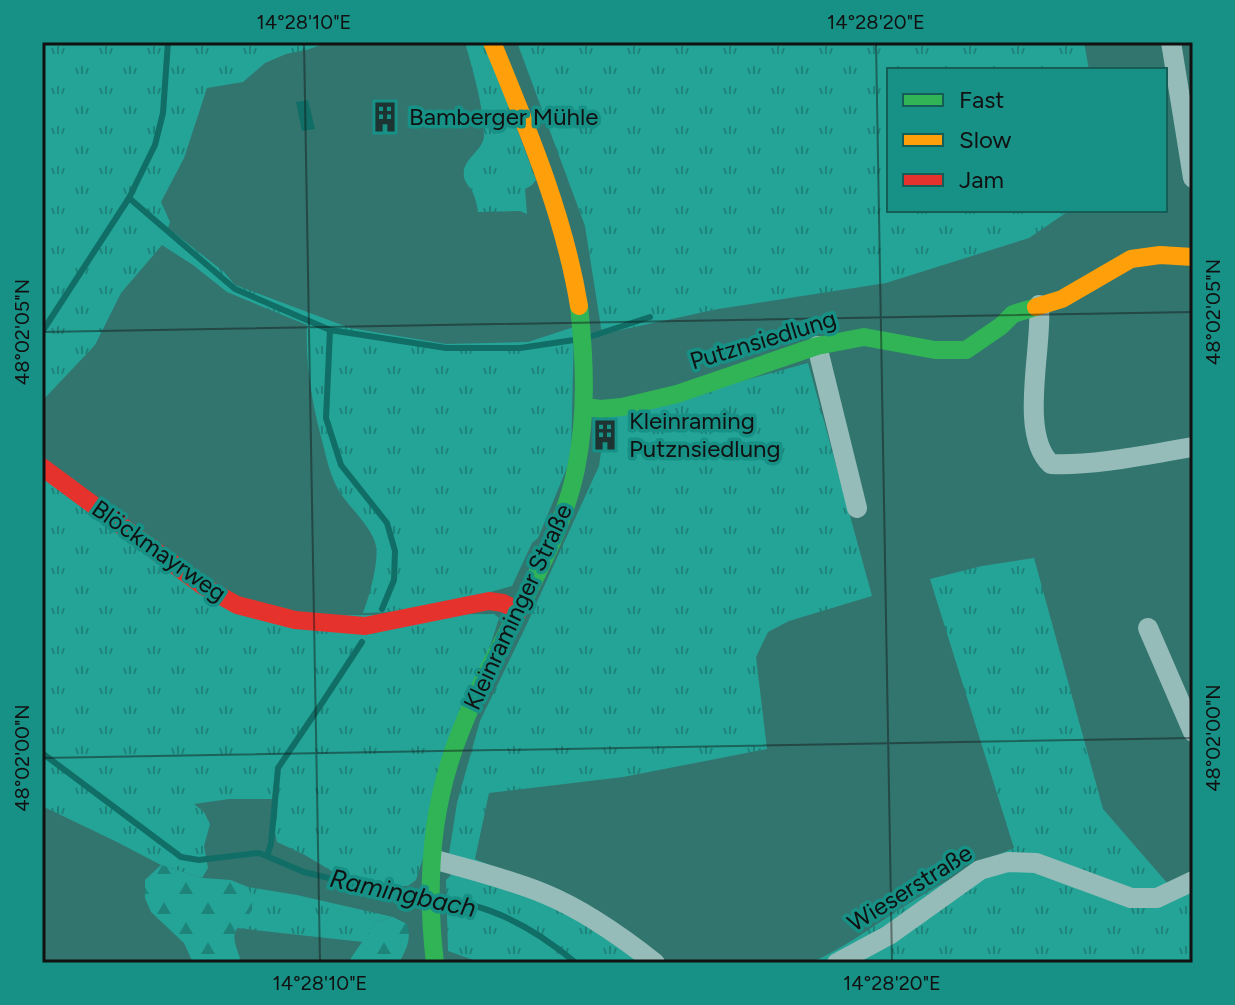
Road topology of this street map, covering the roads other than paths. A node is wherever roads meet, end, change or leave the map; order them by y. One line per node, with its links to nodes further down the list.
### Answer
1 (492, 42): 7 (street, Kleinraminger Straße)
2 (1171, 42): 3 (street)
3 (1193, 178)
4 (1193, 257): 5 (street, Putznsiedlung)
5 (1039, 305): 6 (street, Putznsiedlung); 8 (street)
6 (817, 346): 7 (street, Putznsiedlung); 10 (street)
7 (585, 407): 11 (street, Kleinraminger Straße)
8 (1193, 447)
9 (42, 467): 11 (street, Blöckmayrweg)
10 (857, 508)
11 (519, 611): 14 (street, Kleinraminger Straße)
12 (1148, 628): 13 (street)
13 (1193, 732)
14 (432, 866): 16 (street, Kleinraminger Straße); 17 (street)
15 (1193, 881): 18 (street, Wieserstraße)
16 (434, 954)
17 (655, 963)
18 (837, 963)

